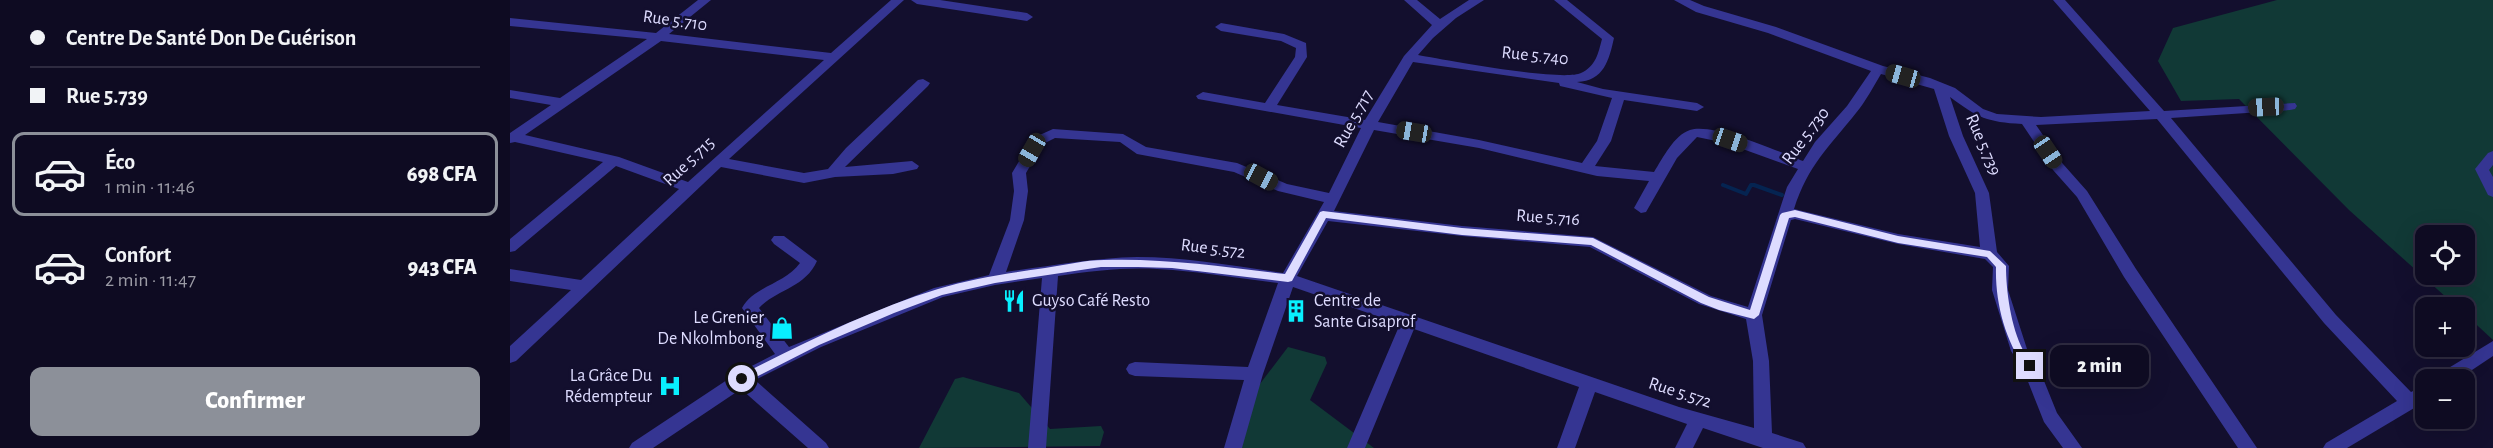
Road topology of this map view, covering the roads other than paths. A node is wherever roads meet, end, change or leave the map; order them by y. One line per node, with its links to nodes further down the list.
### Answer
1 (705, 0): 13 (street)
2 (898, 0): 14 (street, Rue 5.715)
3 (917, 0): 9 (street)
4 (1410, 0): 11 (street)
5 (1478, 0): 11 (street, Rue 5.717)
6 (1560, 0): 17 (street, Rue 5.740)
7 (1680, 0): 16 (street)
8 (2059, 0): 27 (street)
9 (1027, 17)
10 (510, 22): 13 (street, Rue 5.710)
11 (1438, 24): 15 (street, Rue 5.717)
12 (1221, 27): 25 (street)
13 (658, 37): 14 (street, Rue 5.710); 23 (street)
14 (835, 57): 33 (street, Rue 5.715)
15 (1410, 58): 17 (street, Rue 5.740); 29 (street, Rue 5.717)
16 (1878, 69): 19 (street); 35 (street, Rue 5.730)
17 (1550, 79): 22 (street)
18 (923, 83): 37 (street)
19 (1940, 87): 28 (street); 47 (street, Rue 5.739)
20 (510, 94): 23 (street)
21 (1203, 96): 25 (street)
22 (1619, 96): 26 (street); 36 (street)
23 (564, 103): 30 (street)
24 (2290, 106): 27 (street)
25 (1269, 107): 29 (street)
26 (1697, 107)
27 (2160, 114): 28 (street); 64 (street)
28 (2026, 120): 76 (street)
29 (1370, 125): 36 (street); 41 (street, Rue 5.717)
30 (512, 138): 32 (street)
31 (2493, 156): 40 (street)
32 (614, 160): 39 (street); 46 (street)
33 (717, 162): 37 (street); 39 (street, Rue 5.715)
34 (912, 166): 37 (street)
35 (1805, 166): 38 (street); 44 (street, Rue 5.730)
36 (1586, 168): 38 (street)
37 (833, 172)
38 (1656, 177): 42 (street)
39 (690, 188): 52 (street, Rue 5.715)
40 (2493, 192)
41 (1333, 199): 43 (street, Rue 5.717); 50 (street)
42 (1641, 208)
43 (1323, 215): 51 (street, Rue 5.717); 53 (street, Rue 5.716)
44 (1785, 215): 47 (street); 53 (street, Rue 5.730)
45 (779, 240): 57 (street)
46 (510, 247)
47 (1990, 254): 75 (street, Rue 5.739)
48 (1051, 270): 50 (street, Rue 5.572); 51 (street, Rue 5.572); 69 (street)
49 (510, 275): 52 (street)
50 (995, 279): 57 (street, Rue 5.572)
51 (1288, 279): 54 (street, Rue 5.572); 60 (street, Rue 5.717)
52 (584, 286): 56 (street, Rue 5.715)
53 (1754, 315): 66 (street, Rue 5.730)
54 (1410, 320): 62 (street, Rue 5.572); 71 (street)
55 (2493, 347): 59 (street)
56 (510, 356)
57 (786, 356): 61 (street, Rue 5.572)
58 (1135, 369): 60 (street)
59 (2460, 369)
60 (1254, 374): 70 (street, Rue 5.717)
61 (742, 379): 67 (street, Rue 5.572); 68 (street)
62 (1589, 384): 65 (street, Rue 5.572); 72 (street)
63 (2415, 398): 64 (street)
64 (2409, 402): 77 (street)
65 (1698, 420): 66 (street, Rue 5.572); 73 (street)
66 (1763, 440): 74 (street, Rue 5.572)
67 (638, 448)
68 (820, 448)
69 (1037, 448)
70 (1233, 448)
71 (1356, 448)
72 (1566, 448)
73 (1684, 448)
74 (1797, 448)
75 (2073, 448)
76 (2248, 448)
77 (2332, 448)

